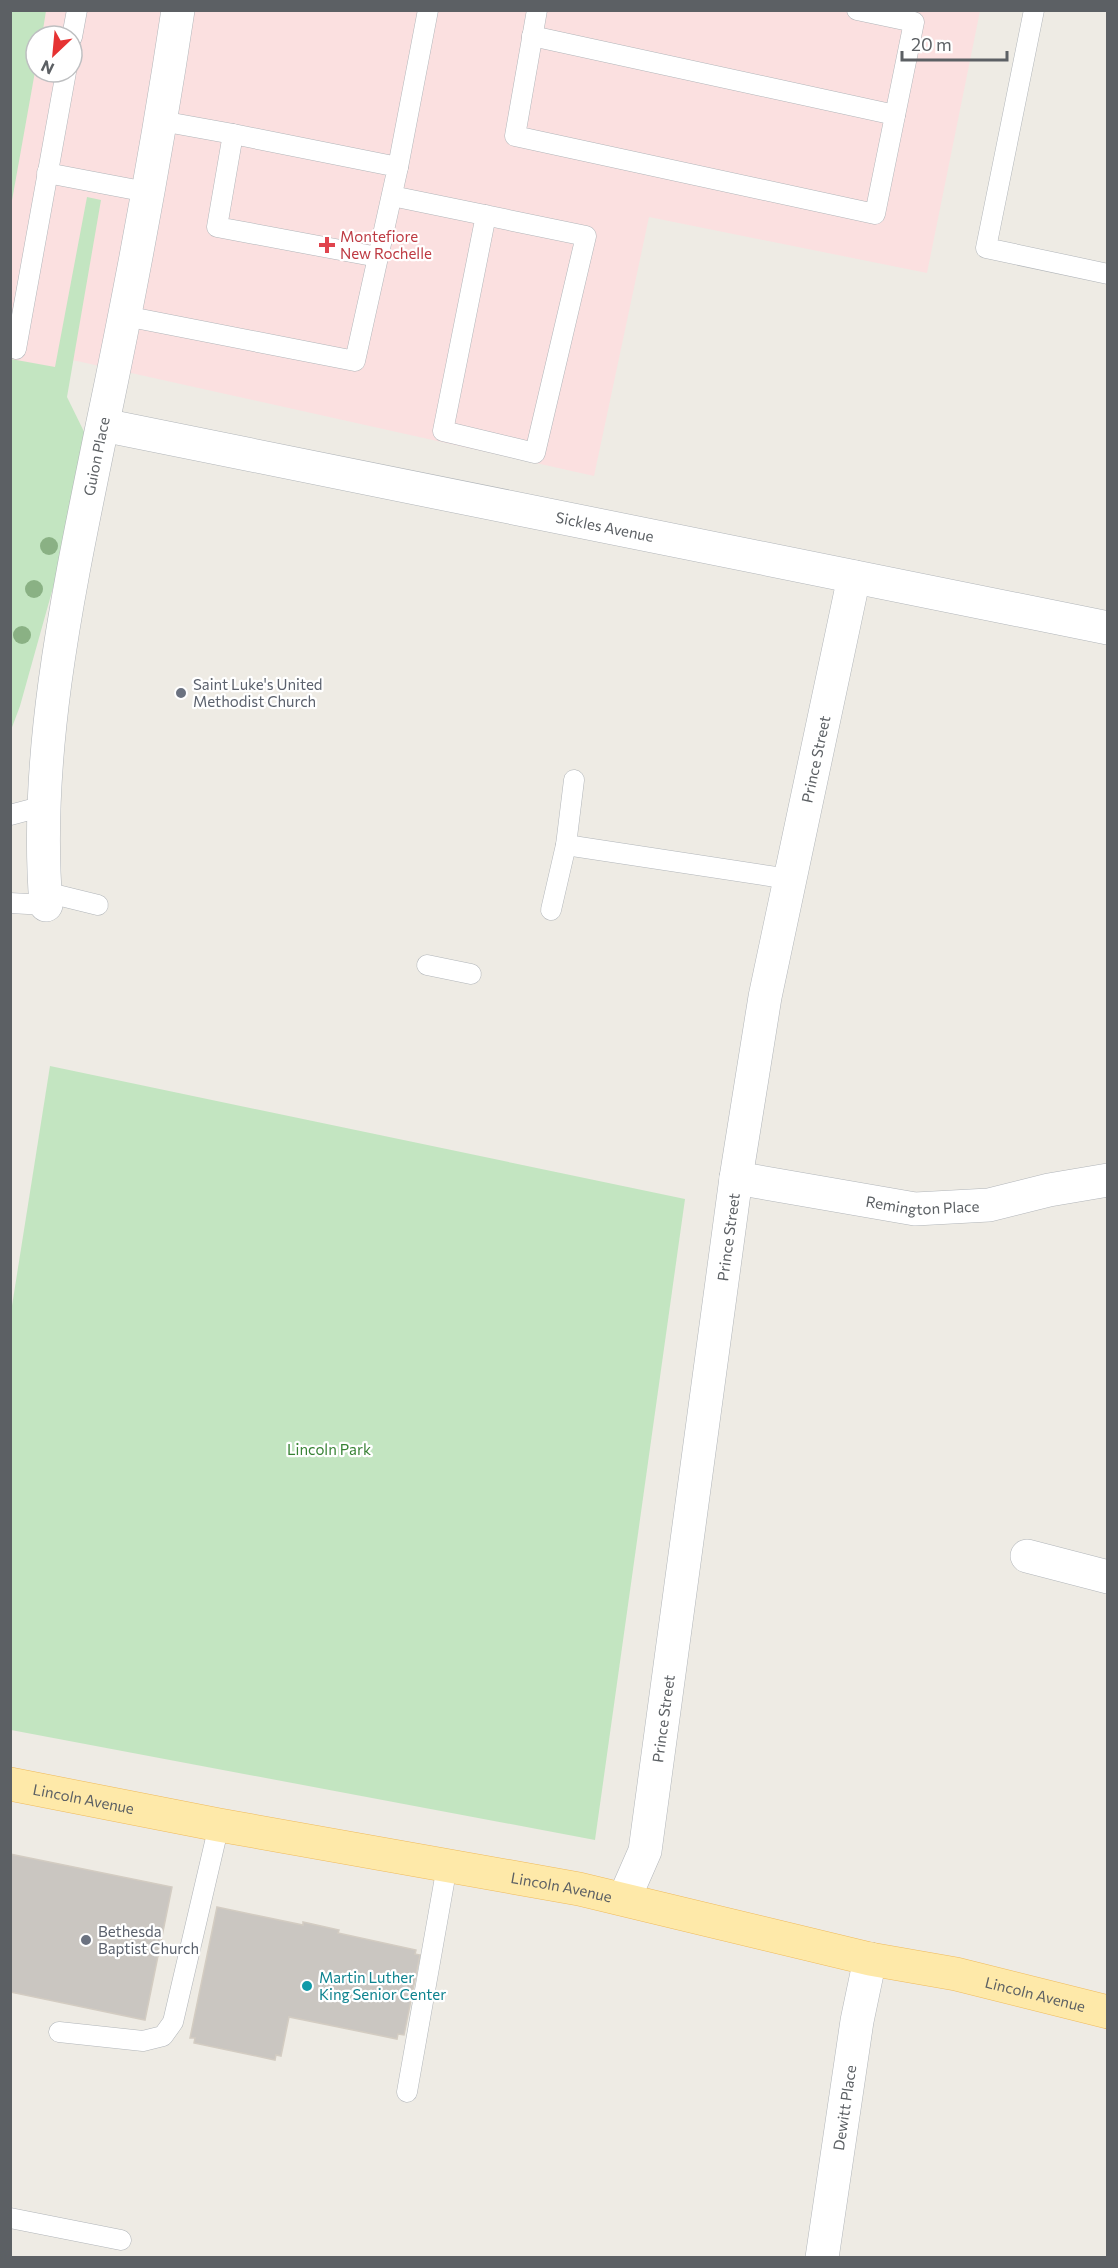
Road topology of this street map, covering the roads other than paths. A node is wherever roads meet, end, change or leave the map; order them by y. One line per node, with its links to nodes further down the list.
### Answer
1 (178, 10): 9 (street, Guion Place)
2 (428, 10): 11 (lane)
3 (537, 10): 6 (lane)
4 (856, 10): 8 (lane)
5 (1034, 10): 17 (lane)
6 (532, 36): 8 (lane); 8 (lane)
7 (64, 84): 12 (lane)
8 (895, 114)
9 (161, 121): 10 (lane); 13 (street, Guion Place)
10 (232, 134): 11 (lane); 16 (lane)
11 (398, 167): 14 (lane)
12 (47, 173): 13 (lane); 19 (lane)
13 (147, 192): 18 (street, Guion Place)
14 (392, 196): 15 (lane); 16 (lane)
15 (486, 215): 15 (lane)
16 (378, 257): 18 (lane)
17 (1107, 274)
18 (125, 316): 20 (street, Guion Place)
19 (16, 349)
20 (103, 425): 21 (street, Sickles Avenue); 24 (street, Guion Place)
21 (854, 577): 22 (street, Sickles Avenue); 27 (street, Prince Street)
22 (1107, 628)
23 (574, 780): 26 (lane)
24 (44, 806): 25 (lane); 28 (street, Guion Place)
25 (10, 815)
26 (566, 845): 27 (lane); 31 (lane)
27 (789, 879): 34 (street, Prince Street)
28 (45, 898): 29 (lane); 30 (lane)
29 (10, 903)
30 (98, 905)
31 (551, 910)
32 (427, 965): 33 (lane)
33 (471, 974)
34 (736, 1178): 35 (street, Remington Place); 41 (street, Prince Street)
35 (1107, 1180)
36 (1027, 1556): 37 (street)
37 (1107, 1577)
38 (10, 1784): 39 (main road, Lincoln Avenue)
39 (219, 1825): 40 (main road, Lincoln Avenue); 44 (lane)
40 (447, 1866): 41 (main road, Lincoln Avenue); 45 (lane)
41 (624, 1899): 42 (main road, Lincoln Avenue)
42 (870, 1959): 43 (main road, Lincoln Avenue); 48 (street, Dewitt Place)
43 (1107, 2012)
44 (59, 2032)
45 (407, 2092)
46 (10, 2218): 47 (lane)
47 (121, 2240)
48 (822, 2258)

